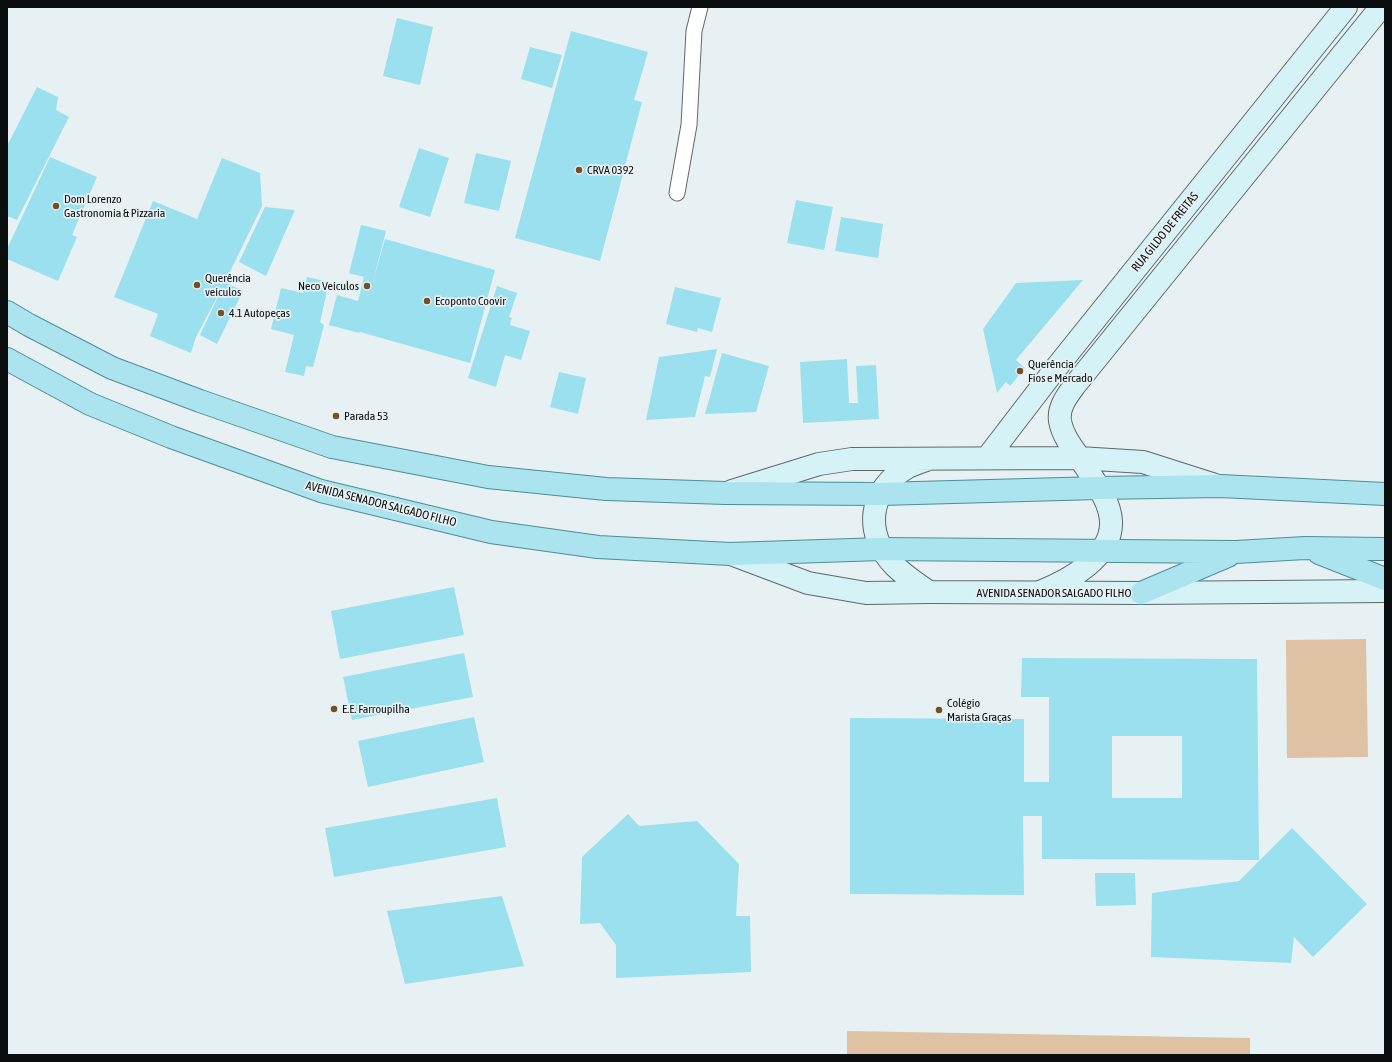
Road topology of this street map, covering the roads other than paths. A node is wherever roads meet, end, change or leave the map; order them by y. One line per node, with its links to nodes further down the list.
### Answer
1 (700, 7): 4 (lane)
2 (1346, 7): 7 (street, RUA GILDO DE FREITAS)
3 (1381, 7): 8 (street)
4 (677, 193)
5 (7, 312): 14 (main road)
6 (7, 359): 22 (main road, AVENIDA SENADOR SALGADO FILHO)
7 (1056, 368): 8 (street); 10 (street, RUA GILDO DE FREITAS)
8 (1074, 385): 11 (street)
9 (930, 458): 10 (street); 14 (street); 15 (street)
10 (987, 458): 11 (street)
11 (1079, 458): 12 (street); 13 (street)
12 (1220, 486): 13 (main road); 16 (main road)
13 (1099, 488): 15 (main road); 20 (street)
14 (725, 492): 15 (main road)
15 (880, 494): 18 (street)
16 (1385, 494)
17 (1305, 548): 19 (main road, AVENIDA SENADOR SALGADO FILHO); 21 (main road, AVENIDA SENADOR SALGADO FILHO); 23 (main road)
18 (882, 549): 20 (main road, AVENIDA SENADOR SALGADO FILHO); 22 (main road, AVENIDA SENADOR SALGADO FILHO); 25 (street)
19 (1385, 549)
20 (1102, 551): 21 (main road, AVENIDA SENADOR SALGADO FILHO); 26 (street)
21 (1236, 552): 27 (main road)
22 (730, 554): 25 (street, AVENIDA SENADOR SALGADO FILHO)
23 (1385, 579)
24 (1385, 591): 27 (street, AVENIDA SENADOR SALGADO FILHO)
25 (929, 592): 26 (street, AVENIDA SENADOR SALGADO FILHO)
26 (1040, 592): 27 (street, AVENIDA SENADOR SALGADO FILHO)
27 (1141, 593)

